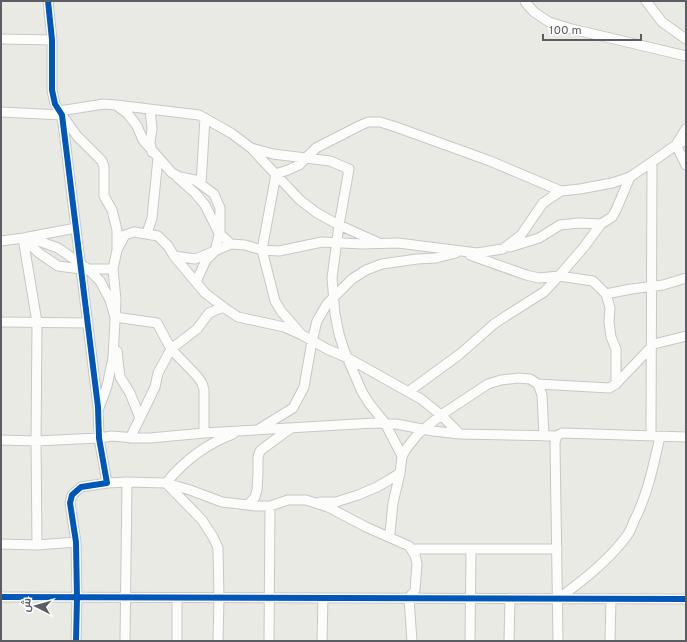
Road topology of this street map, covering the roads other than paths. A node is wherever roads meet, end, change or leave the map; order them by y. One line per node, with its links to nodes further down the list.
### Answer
1 (48, 1): 5 (street)
2 (525, 1): 7 (street)
3 (646, 1): 6 (street)
4 (1, 39): 5 (street)
5 (52, 40): 11 (street)
6 (686, 40)
7 (686, 56)
8 (116, 105): 9 (street); 11 (street); 17 (street)
9 (150, 109): 12 (street); 17 (street)
10 (1, 112): 11 (street)
11 (61, 113): 28 (street); 37 (street)
12 (204, 118): 16 (street); 24 (street)
13 (686, 130): 15 (street)
14 (686, 140): 15 (street)
15 (676, 145): 19 (street); 20 (street)
16 (251, 148): 18 (street); 21 (street)
17 (155, 155): 22 (street); 30 (street)
18 (306, 158): 21 (street); 25 (street); 27 (street)
19 (652, 162): 23 (street); 47 (street)
20 (686, 165)
21 (276, 174): 27 (street); 38 (street)
22 (176, 175): 24 (street); 29 (street)
23 (630, 177): 25 (street); 26 (street)
24 (201, 184): 29 (street)
25 (560, 191): 36 (street)
26 (601, 224): 36 (street); 44 (street)
27 (339, 225): 33 (street); 35 (street)
28 (76, 228): 31 (street); 42 (street)
29 (219, 233): 34 (street); 39 (street)
30 (147, 234): 37 (street); 41 (street)
31 (23, 238): 32 (street); 42 (street); 42 (street); 53 (street)
32 (1, 241)
33 (336, 242): 35 (street); 38 (street); 49 (street)
34 (231, 244): 38 (street); 39 (street)
35 (380, 244): 40 (street)
36 (503, 249): 40 (street)
37 (117, 250): 43 (street)
38 (262, 250): 56 (street)
39 (215, 251): 41 (street); 46 (street)
40 (461, 252): 44 (street); 49 (street)
41 (174, 256): 46 (street)
42 (83, 267): 43 (street); 51 (street); 54 (street)
43 (113, 269): 51 (street)
44 (559, 276): 48 (street); 64 (street)
45 (686, 278): 47 (street)
46 (196, 282): 50 (street)
47 (652, 287): 48 (street); 59 (street)
48 (606, 294): 63 (street)
49 (333, 298): 58 (street); 61 (street)
50 (223, 307): 56 (street); 60 (street)
51 (115, 317): 55 (street); 60 (street)
52 (1, 322): 53 (street)
53 (37, 322): 54 (street); 82 (street)
54 (88, 323): 65 (street)
55 (114, 334): 65 (street); 67 (street)
56 (302, 335): 58 (street)
57 (686, 336): 59 (street)
58 (312, 341): 61 (street); 70 (street)
59 (652, 346): 63 (street); 77 (street)
60 (171, 349): 67 (street); 73 (street)
61 (348, 358): 64 (street); 68 (street)
62 (538, 384): 63 (street); 66 (street); 75 (street)
63 (616, 384)
64 (408, 392): 66 (street)
65 (98, 410): 78 (street)
66 (441, 415): 71 (street); 74 (street)
67 (140, 418): 79 (street)
68 (385, 423): 69 (street); 71 (street); 83 (street)
69 (291, 428): 70 (street); 89 (street)
70 (257, 430): 72 (street)
71 (424, 430): 74 (street); 83 (street)
72 (241, 431): 73 (street); 87 (street)
73 (204, 433): 79 (street)
74 (460, 434): 75 (street)
75 (544, 436): 76 (street)
76 (557, 436): 77 (street); 97 (street)
77 (655, 436): 80 (street); 108 (street)
78 (99, 438): 79 (street); 82 (street); 86 (street)
79 (130, 438)
80 (686, 438)
81 (1, 440): 82 (street)
82 (36, 441): 94 (street)
83 (402, 456): 84 (street)
84 (400, 473): 88 (street); 91 (street)
85 (128, 482): 86 (street); 87 (street); 100 (street)
86 (107, 483): 92 (street)
87 (166, 483): 89 (street); 102 (street)
88 (306, 500): 90 (street); 91 (street)
89 (248, 505): 90 (street)
90 (270, 506): 103 (street)
91 (388, 536): 95 (street)
92 (76, 542): 94 (street); 99 (street)
93 (1, 544): 94 (street)
94 (37, 545)
95 (411, 549): 96 (street); 105 (street)
96 (471, 549): 97 (street); 107 (street)
97 (557, 549): 108 (street)
98 (1, 598): 99 (street)
99 (77, 598): 100 (street); 111 (street)
100 (125, 598): 101 (street); 112 (street)
101 (177, 598): 102 (street); 113 (street)
102 (219, 598): 103 (street); 114 (street)
103 (270, 598): 104 (street); 115 (street)
104 (323, 598): 105 (street); 116 (street)
105 (410, 598): 107 (street); 117 (street)
106 (510, 598): 107 (street); 108 (street); 119 (street)
107 (471, 599): 118 (street)
108 (558, 599): 109 (street); 120 (street)
109 (610, 599): 110 (street); 121 (street)
110 (686, 599)
111 (76, 641)
112 (125, 641)
113 (177, 641)
114 (218, 641)
115 (270, 641)
116 (322, 641)
117 (412, 641)
118 (470, 641)
119 (509, 641)
120 (558, 641)
121 (610, 641)

